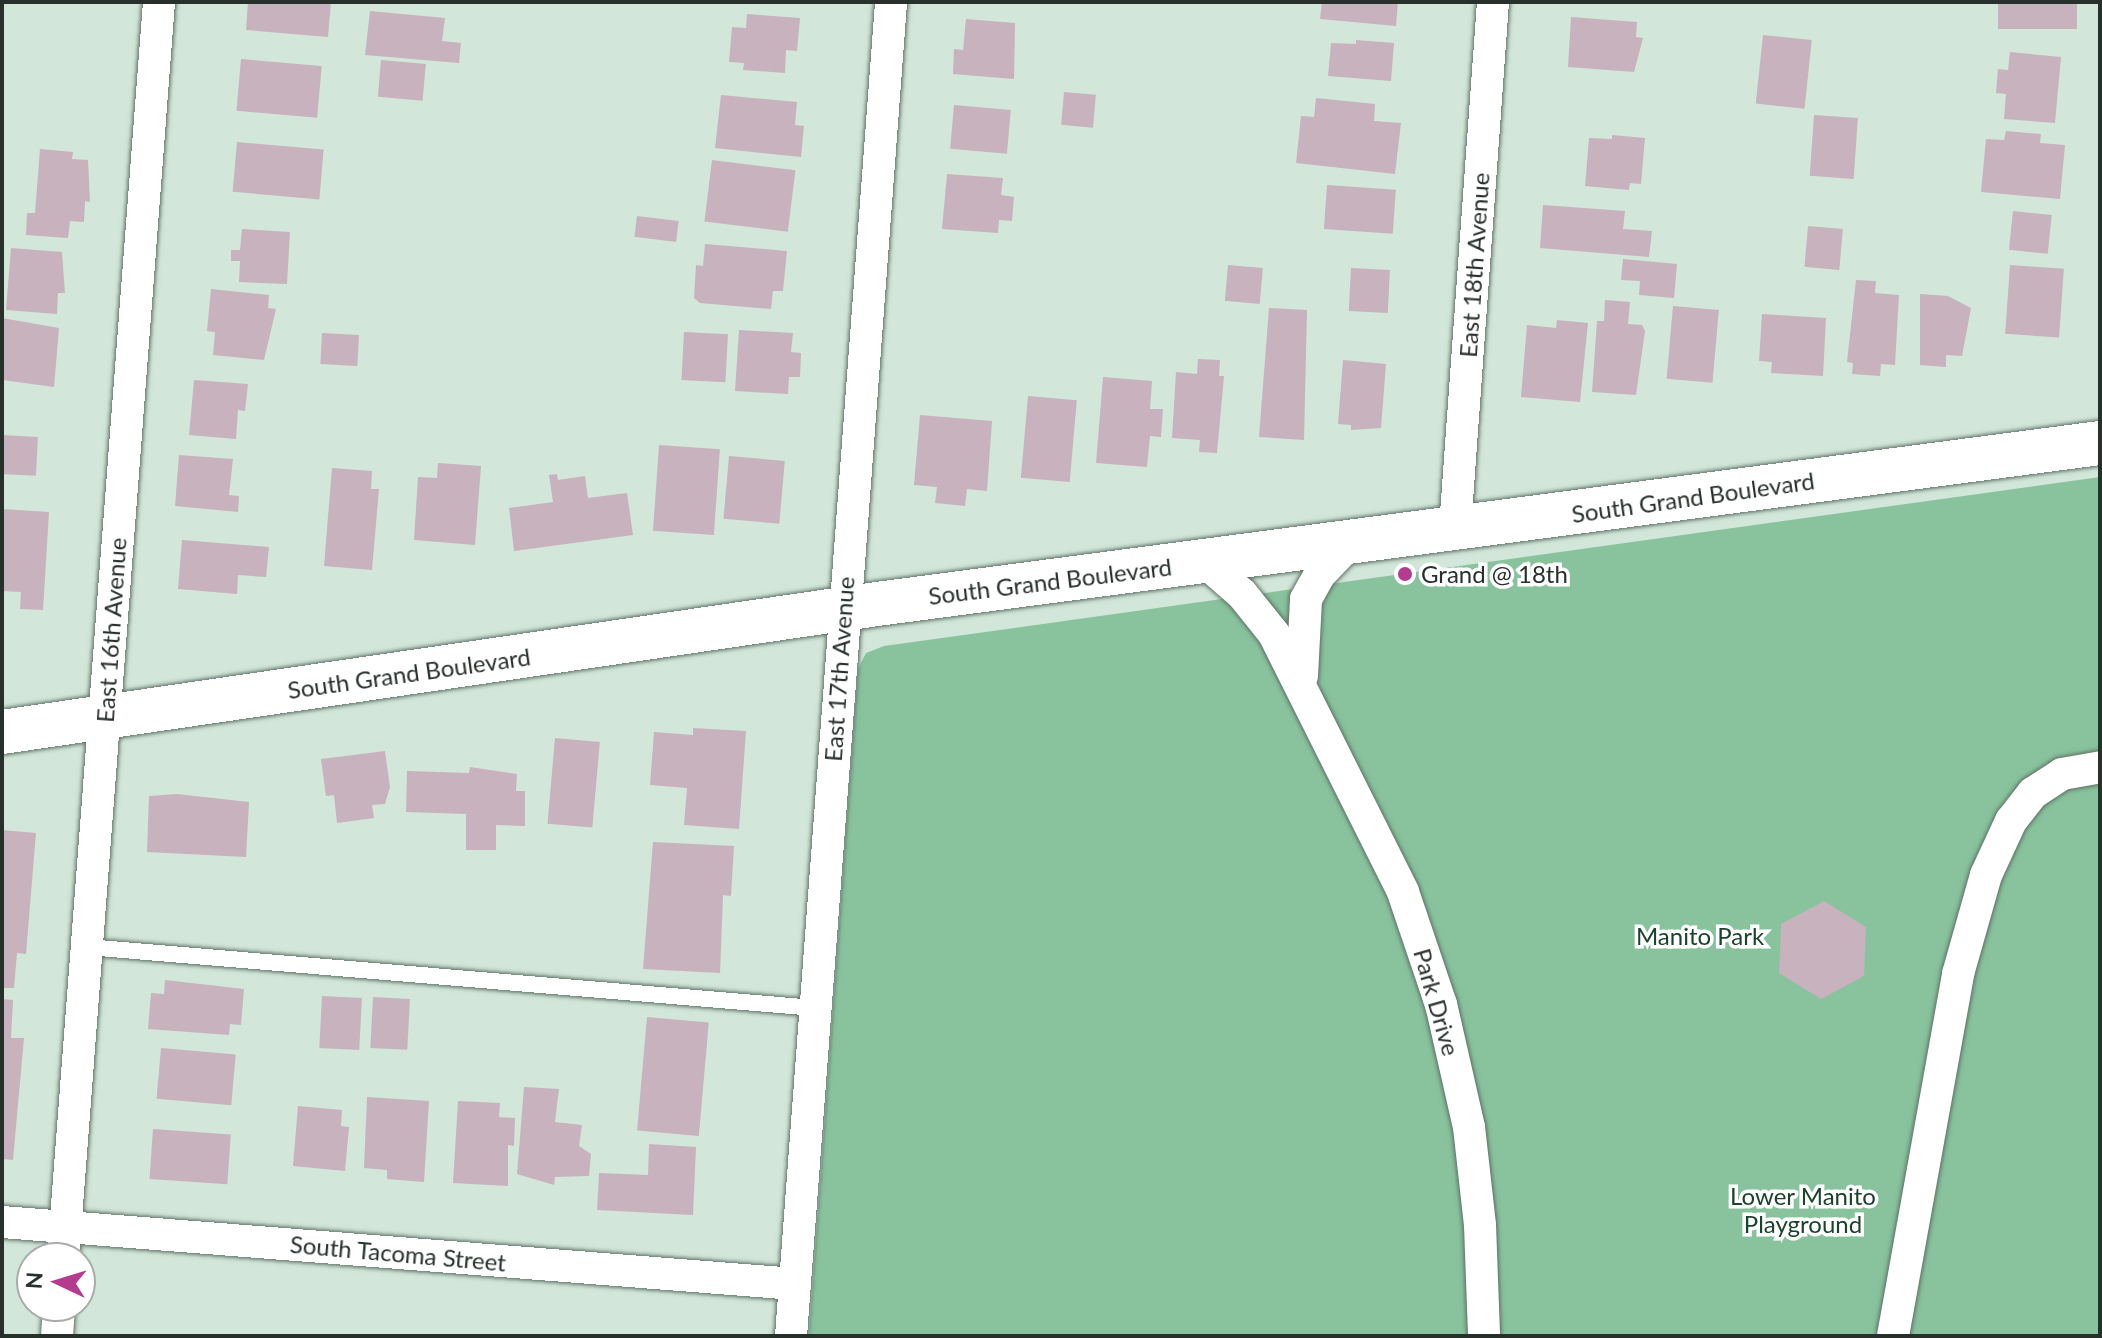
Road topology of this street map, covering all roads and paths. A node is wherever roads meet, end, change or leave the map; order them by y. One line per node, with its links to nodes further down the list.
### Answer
1 (159, 2): 10 (street, East 16th Avenue)
2 (891, 2): 8 (street, East 17th Avenue)
3 (1493, 2): 5 (street, East 18th Avenue)
4 (2100, 443): 5 (main road, South Grand Boulevard)
5 (1455, 528): 6 (main road, South Grand Boulevard)
6 (1351, 542): 7 (main road, South Grand Boulevard); 9 (street, Park Drive)
7 (1204, 561): 8 (main road, South Grand Boulevard); 9 (street, Park Drive)
8 (843, 609): 10 (main road, South Grand Boulevard); 14 (street, East 17th Avenue)
9 (1305, 691): 20 (street, Park Drive)
10 (104, 718): 11 (main road, South Grand Boulevard); 13 (street, East 16th Avenue)
11 (2, 732)
12 (2100, 767): 21 (street)
13 (87, 947): 14 (lane); 16 (street, East 16th Avenue)
14 (815, 1008): 18 (street, East 17th Avenue)
15 (2, 1222): 16 (street, South Tacoma Street)
16 (65, 1226): 17 (street, East 16th Avenue); 18 (street, South Tacoma Street)
17 (64, 1242)
18 (795, 1284): 19 (street, East 17th Avenue)
19 (791, 1336)
20 (1484, 1336)
21 (1893, 1336)

